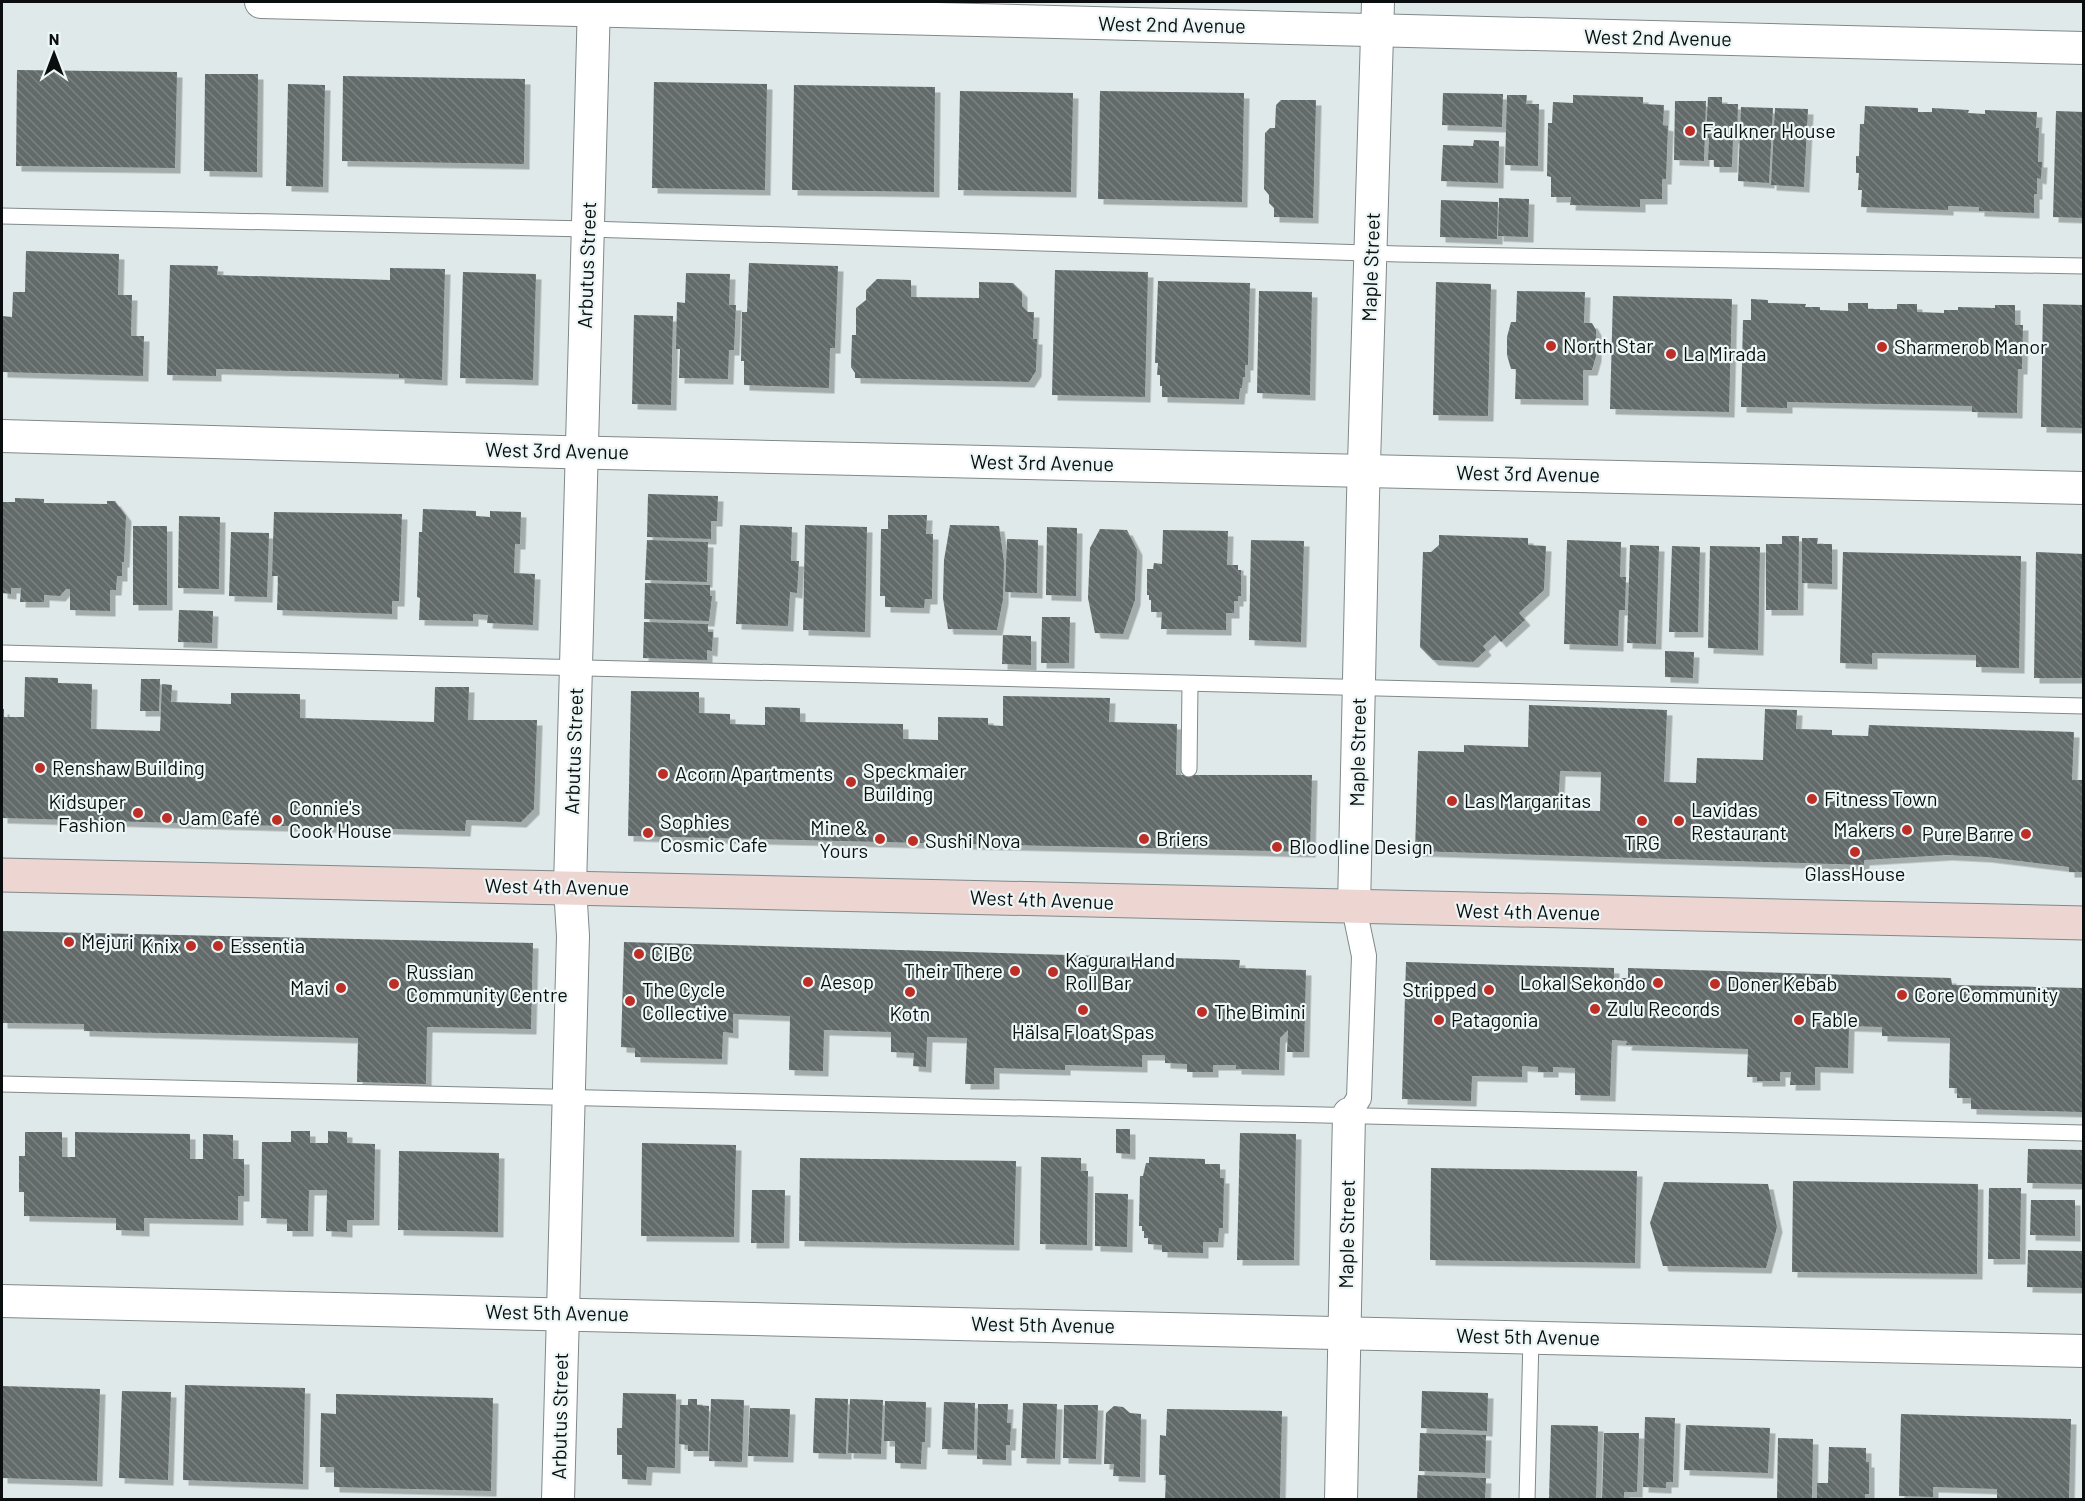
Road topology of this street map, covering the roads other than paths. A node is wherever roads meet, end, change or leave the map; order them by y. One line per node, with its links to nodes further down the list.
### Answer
1 (261, 2): 2 (street, West 2nd Avenue)
2 (594, 6): 3 (street, West 2nd Avenue); 6 (street, Arbutus Street)
3 (1377, 16): 4 (street, West 2nd Avenue); 7 (street, Maple Street)
4 (2084, 48)
5 (2, 216): 6 (lane)
6 (588, 229): 7 (lane); 10 (street, Arbutus Street)
7 (1371, 253): 8 (lane); 11 (street, Maple Street)
8 (2084, 266)
9 (2, 436): 10 (street, West 3rd Avenue)
10 (582, 452): 11 (street, West 3rd Avenue); 14 (street, Arbutus Street)
11 (1364, 470): 12 (street, West 3rd Avenue); 16 (street, Maple Street)
12 (2084, 488)
13 (2, 653): 14 (lane)
14 (576, 667): 15 (lane); 20 (street, Arbutus Street)
15 (1190, 684): 16 (lane); 18 (lane)
16 (1360, 688): 17 (lane); 21 (street, Maple Street)
17 (2084, 706)
18 (1189, 770)
19 (2, 875): 20 (main road, West 4th Avenue)
20 (570, 887): 21 (main road, West 4th Avenue); 24 (street, Arbutus Street)
21 (1354, 908): 22 (main road, West 4th Avenue); 25 (street, Maple Street)
22 (2084, 923)
23 (2, 1084): 24 (lane)
24 (568, 1096): 25 (lane); 28 (street, Arbutus Street)
25 (1348, 1114): 26 (lane); 29 (street, Maple Street)
26 (2084, 1133)
27 (2, 1301): 28 (street, West 5th Avenue)
28 (563, 1313): 29 (street, West 5th Avenue); 32 (street, Arbutus Street)
29 (1345, 1333): 30 (street, West 5th Avenue); 33 (street, Maple Street)
30 (1531, 1337): 31 (street, West 5th Avenue); 34 (lane)
31 (2084, 1351)
32 (558, 1500)
33 (1341, 1500)
34 (1527, 1500)

